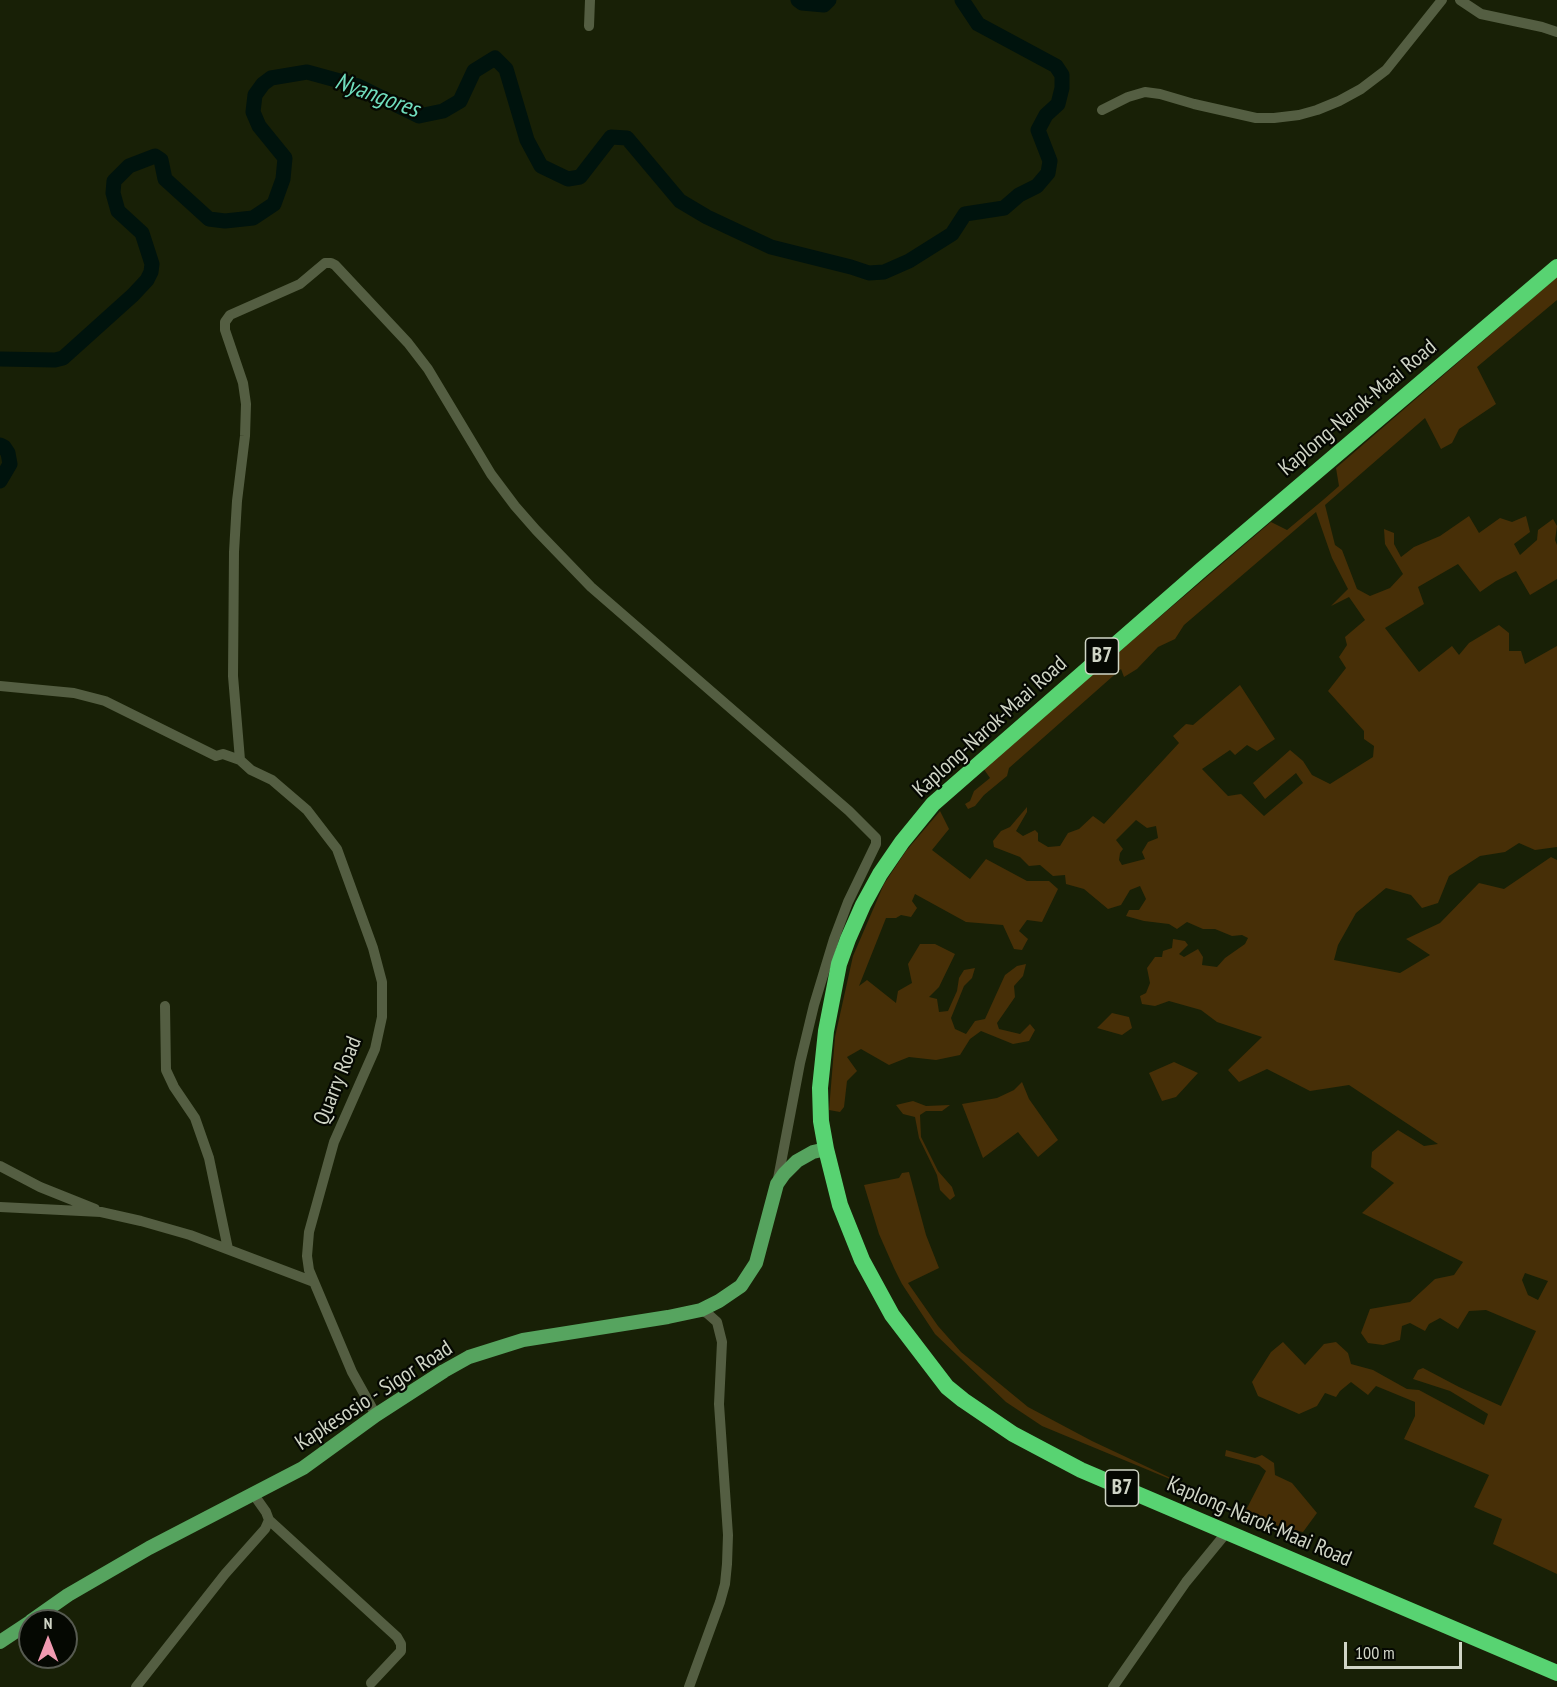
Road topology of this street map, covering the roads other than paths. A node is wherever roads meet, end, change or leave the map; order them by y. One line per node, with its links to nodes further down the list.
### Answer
1 (590, 0): 4 (street)
2 (1442, 0): 6 (street)
3 (1460, 0): 5 (street)
4 (589, 26)
5 (1557, 32)
6 (1102, 110)
7 (1557, 267): 11 (highway, Kaplong-Narok-Maai Road / B7)
8 (0, 686): 9 (street)
9 (240, 760): 13 (street); 17 (street, Quarry Road)
10 (165, 1006): 16 (street)
11 (826, 1149): 13 (main road, Kapkesosio - Sigor Road); 22 (highway, Kaplong-Narok-Maai Road / B7)
12 (0, 1166): 15 (street)
13 (777, 1184): 18 (main road, Kapkesosio - Sigor Road)
14 (0, 1208): 15 (street)
15 (100, 1212): 16 (street)
16 (228, 1249): 17 (street)
17 (314, 1282): 19 (street, Quarry Road)
18 (700, 1310): 19 (main road, Kapkesosio - Sigor Road); 29 (street)
19 (376, 1415): 20 (main road, Kapkesosio - Sigor Road)
20 (254, 1494): 21 (street); 23 (main road, Kapkesosio - Sigor Road)
21 (269, 1520): 27 (street); 28 (street)
22 (1227, 1532): 26 (highway, Kaplong-Narok-Maai Road / B7); 30 (street)
23 (48, 1609)
24 (18, 1629): 25 (main road, Kapkesosio - Sigor Road)
25 (0, 1642)
26 (1557, 1673)
27 (371, 1683)
28 (136, 1687)
29 (689, 1687)
30 (1113, 1687)

